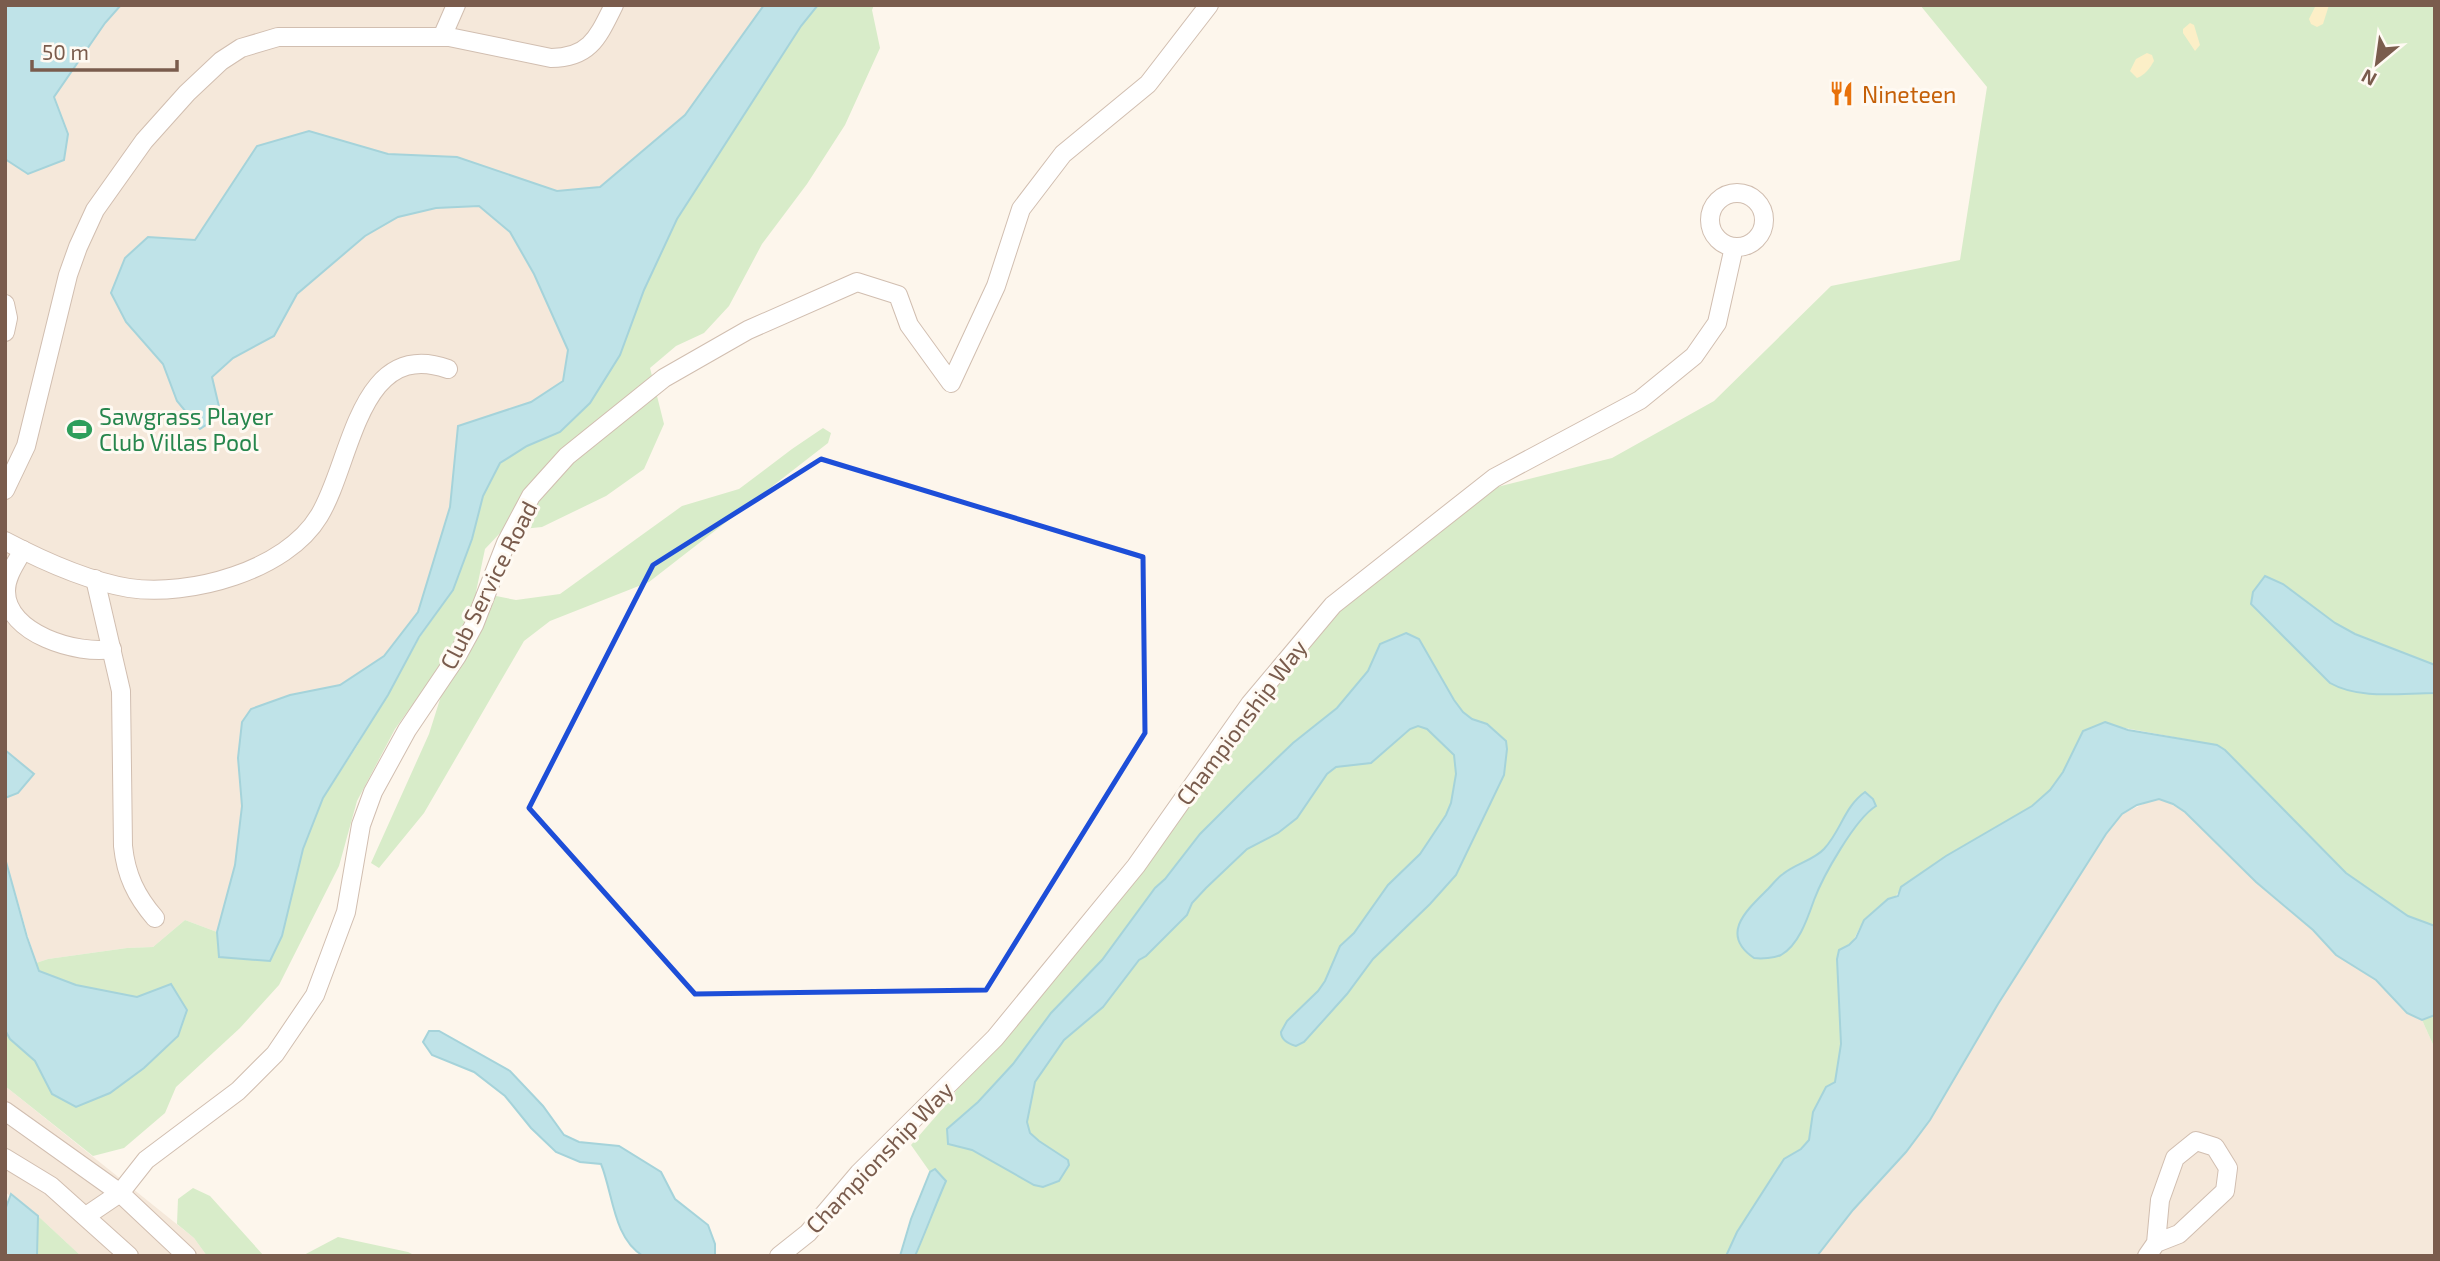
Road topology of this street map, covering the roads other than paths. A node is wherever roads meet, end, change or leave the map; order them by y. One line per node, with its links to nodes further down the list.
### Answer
1 (456, 5): 4 (street)
2 (614, 5): 4 (street)
3 (1209, 5): 17 (street, Club Service Road)
4 (442, 37): 9 (street)
5 (1734, 247): 22 (street, Championship Way)
6 (5, 304): 7 (street)
7 (5, 332)
8 (449, 369): 12 (street)
9 (5, 491)
10 (5, 541): 11 (street)
11 (23, 550): 12 (street); 13 (street)
12 (95, 579): 13 (street)
13 (112, 649): 14 (street)
14 (155, 918)
15 (5, 1111): 17 (street)
16 (5, 1158): 18 (street)
17 (120, 1193): 18 (street, Club Service Road); 21 (street)
18 (86, 1216): 20 (street)
19 (2152, 1249): 19 (street)
20 (129, 1256)
21 (187, 1256)
22 (779, 1256)

